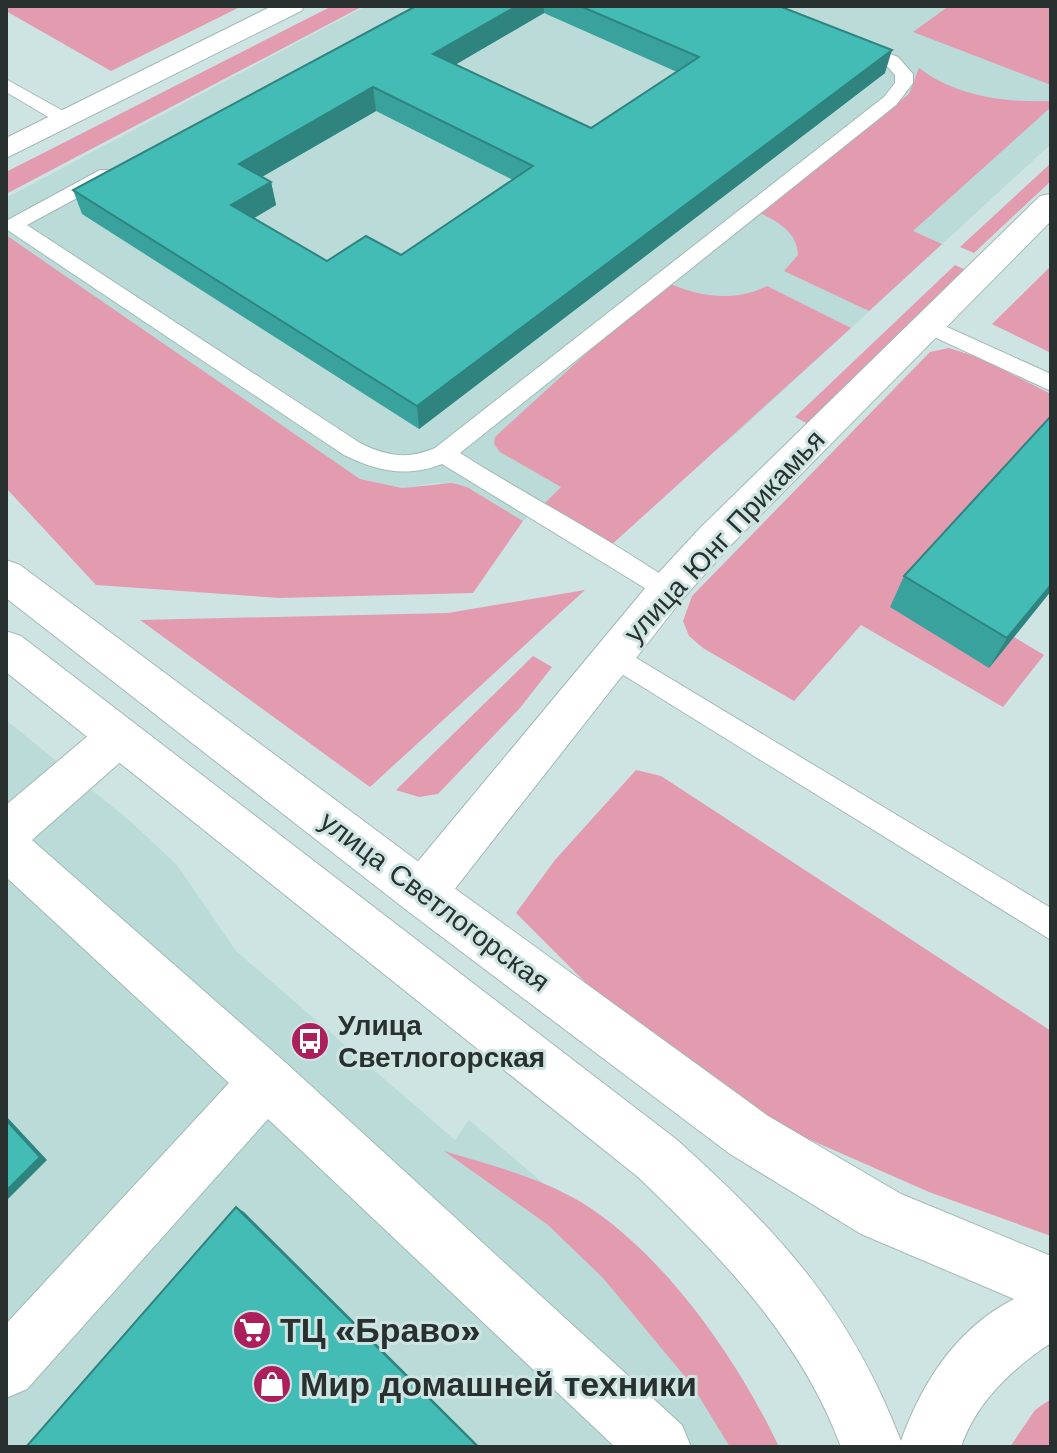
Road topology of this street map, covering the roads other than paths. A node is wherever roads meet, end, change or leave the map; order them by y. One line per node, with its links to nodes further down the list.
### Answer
1 (292, 6): 4 (street)
2 (838, 38): 11 (lane)
3 (6, 84): 4 (lane)
4 (66, 120): 5 (street)
5 (6, 149)
6 (125, 165): 8 (lane)
7 (1051, 203): 9 (street, улица Юнг Прикамья)
8 (10, 222): 11 (lane)
9 (927, 325): 10 (lane); 13 (street, улица Юнг Прикамья)
10 (1051, 383)
11 (443, 454): 13 (lane)
12 (6, 576): 19 (street, улица Светлогорская)
13 (666, 591): 15 (street, улица Юнг Прикамья)
14 (6, 648): 16 (street)
15 (613, 655): 19 (street, улица Юнг Прикамья); 20 (lane)
16 (118, 737): 17 (street); 26 (street)
17 (6, 834)
18 (6, 847): 21 (street)
19 (422, 893): 22 (street, улица Светлогорская)
20 (1050, 924)
21 (266, 1081): 24 (street); 25 (street)
22 (1051, 1285)
23 (1051, 1312): 27 (street)
24 (6, 1368)
25 (660, 1447)
26 (872, 1447)
27 (930, 1447)

